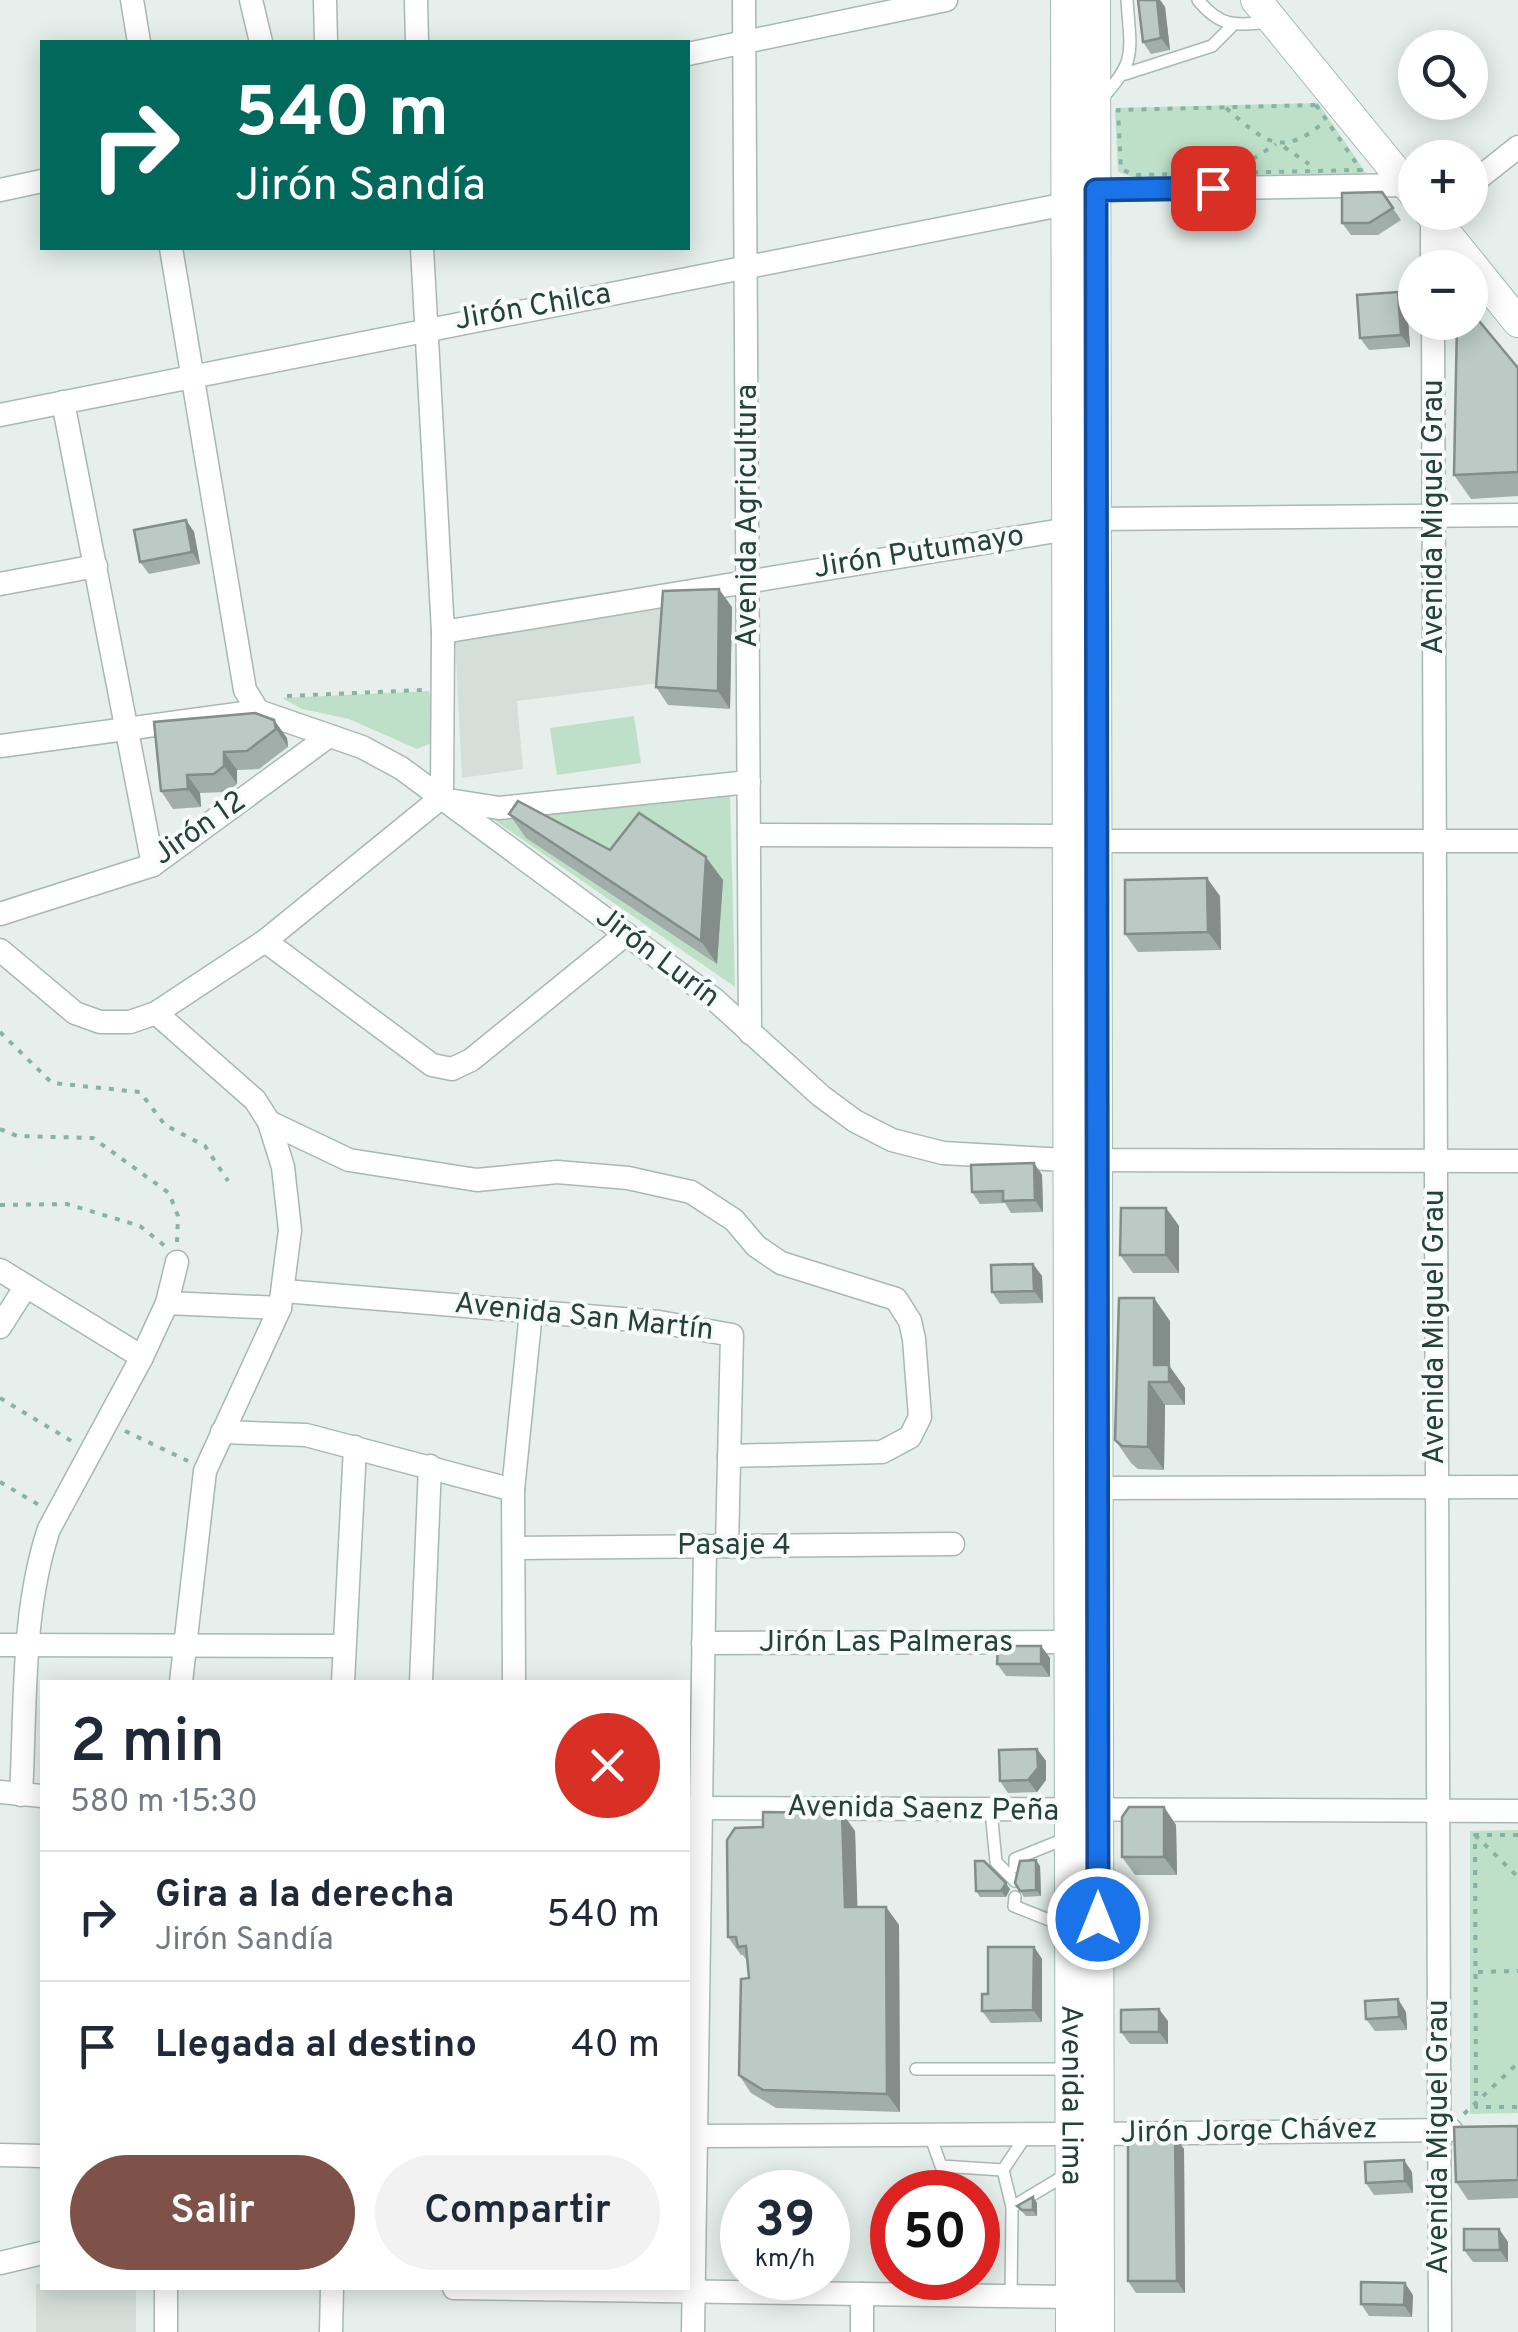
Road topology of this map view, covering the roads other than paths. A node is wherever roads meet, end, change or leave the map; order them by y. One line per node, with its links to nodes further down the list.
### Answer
1 (132, 0): 13 (street)
2 (252, 0): 14 (street)
3 (325, 0): 15 (street)
4 (416, 0): 16 (street)
5 (744, 0): 17 (street, Avenida Agricultura)
6 (946, 0): 17 (street)
7 (1066, 0): 28 (main road, Avenida Lima)
8 (1095, 0): 20 (main road, Avenida Lima)
9 (1126, 0): 19 (lane)
10 (1198, 0): 12 (lane)
11 (1265, 11): 12 (lane); 23 (main road)
12 (1230, 26): 19 (lane)
13 (139, 40)
14 (261, 40)
15 (326, 40)
16 (417, 40)
17 (744, 42): 18 (street); 32 (street, Avenida Agricultura)
18 (690, 54)
19 (1125, 74): 20 (lane)
20 (1096, 105): 26 (main road, Avenida Lima)
21 (1518, 147): 22 (street)
22 (1488, 171)
23 (1398, 172)
24 (40, 181): 25 (street)
25 (0, 190)
26 (1096, 190): 27 (street); 41 (main road, Avenida Lima)
27 (1398, 203)
28 (1066, 204): 32 (street, Jirón Chilca); 41 (main road, Avenida Lima)
29 (1445, 230): 33 (main road)
30 (172, 250): 36 (street)
31 (422, 250): 34 (street)
32 (746, 269): 34 (street, Jirón Chilca); 43 (street, Avenida Agricultura)
33 (1518, 322)
34 (423, 328): 36 (street, Jirón Chilca); 45 (street)
35 (1433, 340): 39 (street, Avenida Miguel Grau)
36 (192, 378): 37 (street, Jirón Chilca); 46 (street)
37 (63, 402): 38 (street, Jirón Chilca); 42 (street)
38 (0, 415)
39 (1436, 514): 40 (street, Jirón Putumayo); 41 (street, Jirón Putumayo); 54 (street, Avenida Miguel Grau)
40 (1518, 515)
41 (1082, 524): 43 (street, Jirón Putumayo); 53 (main road, Avenida Lima)
42 (96, 566): 44 (street); 47 (street)
43 (748, 582): 45 (street, Jirón Putumayo); 50 (street, Avenida Agricultura)
44 (0, 584)
45 (444, 632): 51 (street)
46 (258, 711): 47 (street); 48 (street, Jirón Lurín)
47 (127, 729): 49 (street); 56 (street)
48 (329, 736): 51 (street, Jirón Lurín); 56 (street, Jirón 12)
49 (0, 746)
50 (749, 782): 51 (street); 52 (street, Avenida Agricultura)
51 (442, 797): 58 (street, Jirón Lurín); 59 (street)
52 (749, 835): 53 (street); 62 (street, Avenida Agricultura)
53 (1082, 839): 54 (street); 64 (main road, Avenida Lima)
54 (1433, 841): 55 (street); 65 (street, Avenida Miguel Grau)
55 (1518, 841)
56 (152, 865): 57 (street, Jirón 12)
57 (0, 914)
58 (626, 934): 59 (street); 62 (street, Jirón Lurín)
59 (265, 941): 61 (street)
60 (0, 950): 61 (street)
61 (156, 1013): 63 (street)
62 (750, 1032): 64 (street, Jirón Lurín)
63 (269, 1122): 70 (street); 77 (street)
64 (1081, 1161): 65 (street, Jirón Lurín); 81 (main road, Avenida Lima); 86 (main road, Avenida Lima)
65 (1434, 1161): 66 (street, Jirón Lurín); 79 (street, Avenida Miguel Grau)
66 (1518, 1161)
67 (177, 1262): 71 (street)
68 (0, 1270): 69 (street)
69 (26, 1286): 73 (street); 74 (street)
70 (282, 1300): 71 (street, Avenida San Martín); 72 (street, Avenida San Martín); 75 (street)
71 (166, 1303): 74 (street)
72 (531, 1312): 77 (street, Avenida San Martín); 82 (street)
73 (0, 1327)
74 (142, 1356): 89 (street)
75 (222, 1432): 76 (street); 90 (street)
76 (355, 1446): 78 (street); 91 (street)
77 (729, 1456): 84 (street, Avenida San Martín)
78 (430, 1466): 82 (street); 94 (street)
79 (1436, 1486): 80 (street); 81 (street); 99 (street, Avenida Miguel Grau)
80 (1518, 1487)
81 (1098, 1488): 101 (main road, Avenida Lima)
82 (513, 1490): 85 (street)
83 (953, 1544): 84 (street, Pasaje 4)
84 (716, 1546): 85 (street, Pasaje 4); 87 (street, Avenida San Martín)
85 (515, 1548): 95 (street)
86 (1068, 1642): 87 (street, Jirón Las Palmeras); 101 (main road, Avenida Lima)
87 (702, 1643): 97 (street, Avenida San Martín)
88 (0, 1645): 89 (street)
89 (29, 1645): 90 (street); 96 (street)
90 (184, 1646): 91 (street); 92 (street)
91 (344, 1646): 93 (street)
92 (182, 1680)
93 (343, 1680)
94 (420, 1680)
95 (514, 1680)
96 (21, 1794)
97 (694, 1808): 98 (street, Avenida Saenz Peña); 113 (street, Avenida San Martín)
98 (992, 1811): 101 (street, Avenida Saenz Peña); 103 (lane)
99 (1438, 1811): 100 (street, Avenida Saenz Peña); 101 (street, Avenida Saenz Peña); 109 (street, Avenida Miguel Grau)
100 (1518, 1811)
101 (1078, 1820): 102 (lane); 105 (main road, Avenida Lima); 111 (main road, Avenida Lima)
102 (1015, 1867)
103 (1015, 1881)
104 (1015, 1897): 105 (lane)
105 (1070, 1928): 107 (main road, Avenida Lima)
106 (916, 2069): 107 (lane)
107 (1070, 2069): 111 (main road, Avenida Lima)
108 (1477, 2118): 109 (street, Jirón Jorge Chávez)
109 (1439, 2130): 111 (street, Jirón Jorge Chávez); 134 (street, Avenida Miguel Grau)
110 (1027, 2134): 111 (street, Jirón Jorge Chávez); 112 (street, Jirón Jorge Chávez); 116 (lane)
111 (1085, 2134): 117 (main road, Avenida Lima); 133 (main road, Avenida Lima)
112 (930, 2135): 113 (street, Jirón Jorge Chávez); 116 (lane)
113 (696, 2136): 124 (street, Avenida San Martín)
114 (0, 2155): 115 (street)
115 (40, 2156)
116 (1004, 2170): 118 (lane)
117 (1070, 2172): 118 (lane); 127 (main road, Avenida Lima)
118 (1012, 2208): 126 (lane)
119 (40, 2253): 120 (street)
120 (0, 2263)
121 (166, 2290): 128 (street)
122 (332, 2290): 129 (street)
123 (633, 2290): 124 (street)
124 (693, 2291): 125 (street); 130 (street, Avenida San Martín)
125 (862, 2294): 126 (street); 131 (street)
126 (1011, 2296): 127 (street)
127 (1071, 2297): 132 (main road, Avenida Lima)
128 (166, 2332)
129 (331, 2332)
130 (692, 2332)
131 (862, 2332)
132 (1071, 2332)
133 (1099, 2332)
134 (1440, 2332)

